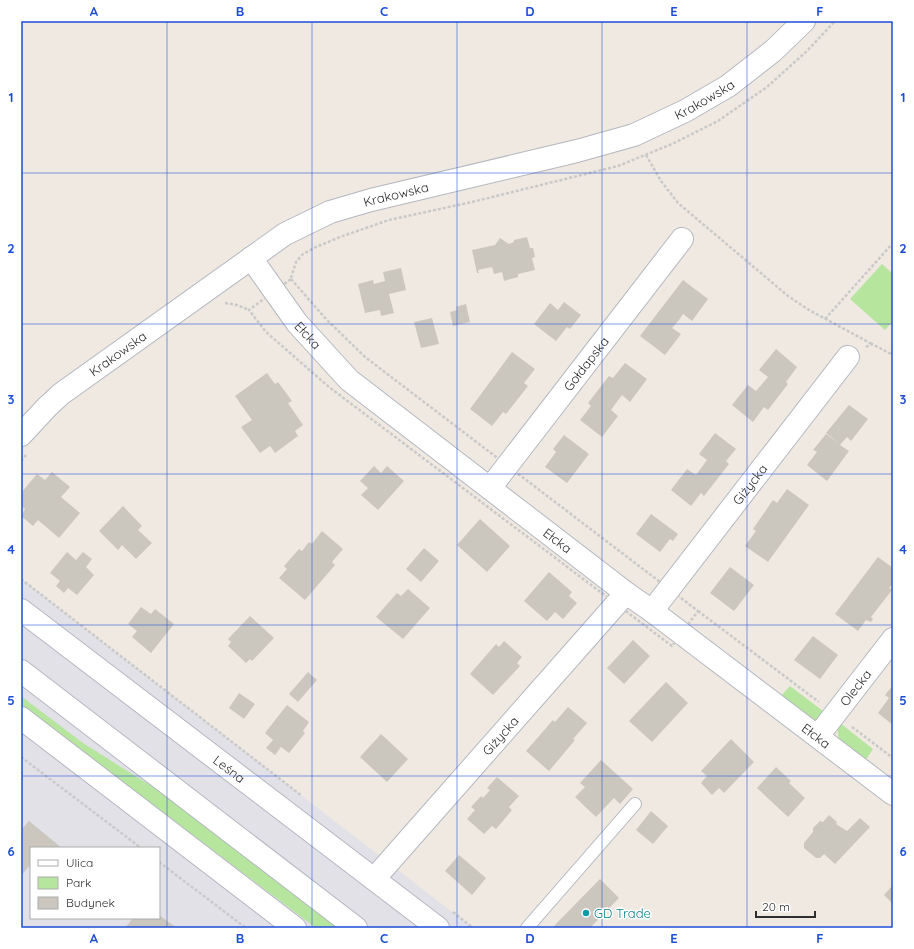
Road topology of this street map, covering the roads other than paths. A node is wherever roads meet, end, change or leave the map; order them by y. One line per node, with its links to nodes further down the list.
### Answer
1 (804, 21): 3 (street, Krakowska)
2 (682, 239): 6 (street, Gołdapska)
3 (251, 258): 5 (street, Krakowska); 6 (street, Ełcka)
4 (848, 357): 9 (street, Giżycka)
5 (21, 435)
6 (490, 488): 7 (street, Ełcka)
7 (626, 593): 9 (street, Ełcka); 16 (street, Giżycka)
8 (21, 610): 16 (street, Leśna)
9 (652, 611): 13 (street, Ełcka)
10 (893, 639): 13 (street, Olecka)
11 (21, 671): 18 (street)
12 (21, 718): 17 (street)
13 (818, 736): 14 (street, Ełcka)
14 (893, 794)
15 (635, 804): 20 (lane)
16 (374, 878): 19 (street, Leśna)
17 (295, 928)
18 (356, 928)
19 (438, 928)
20 (527, 928)

